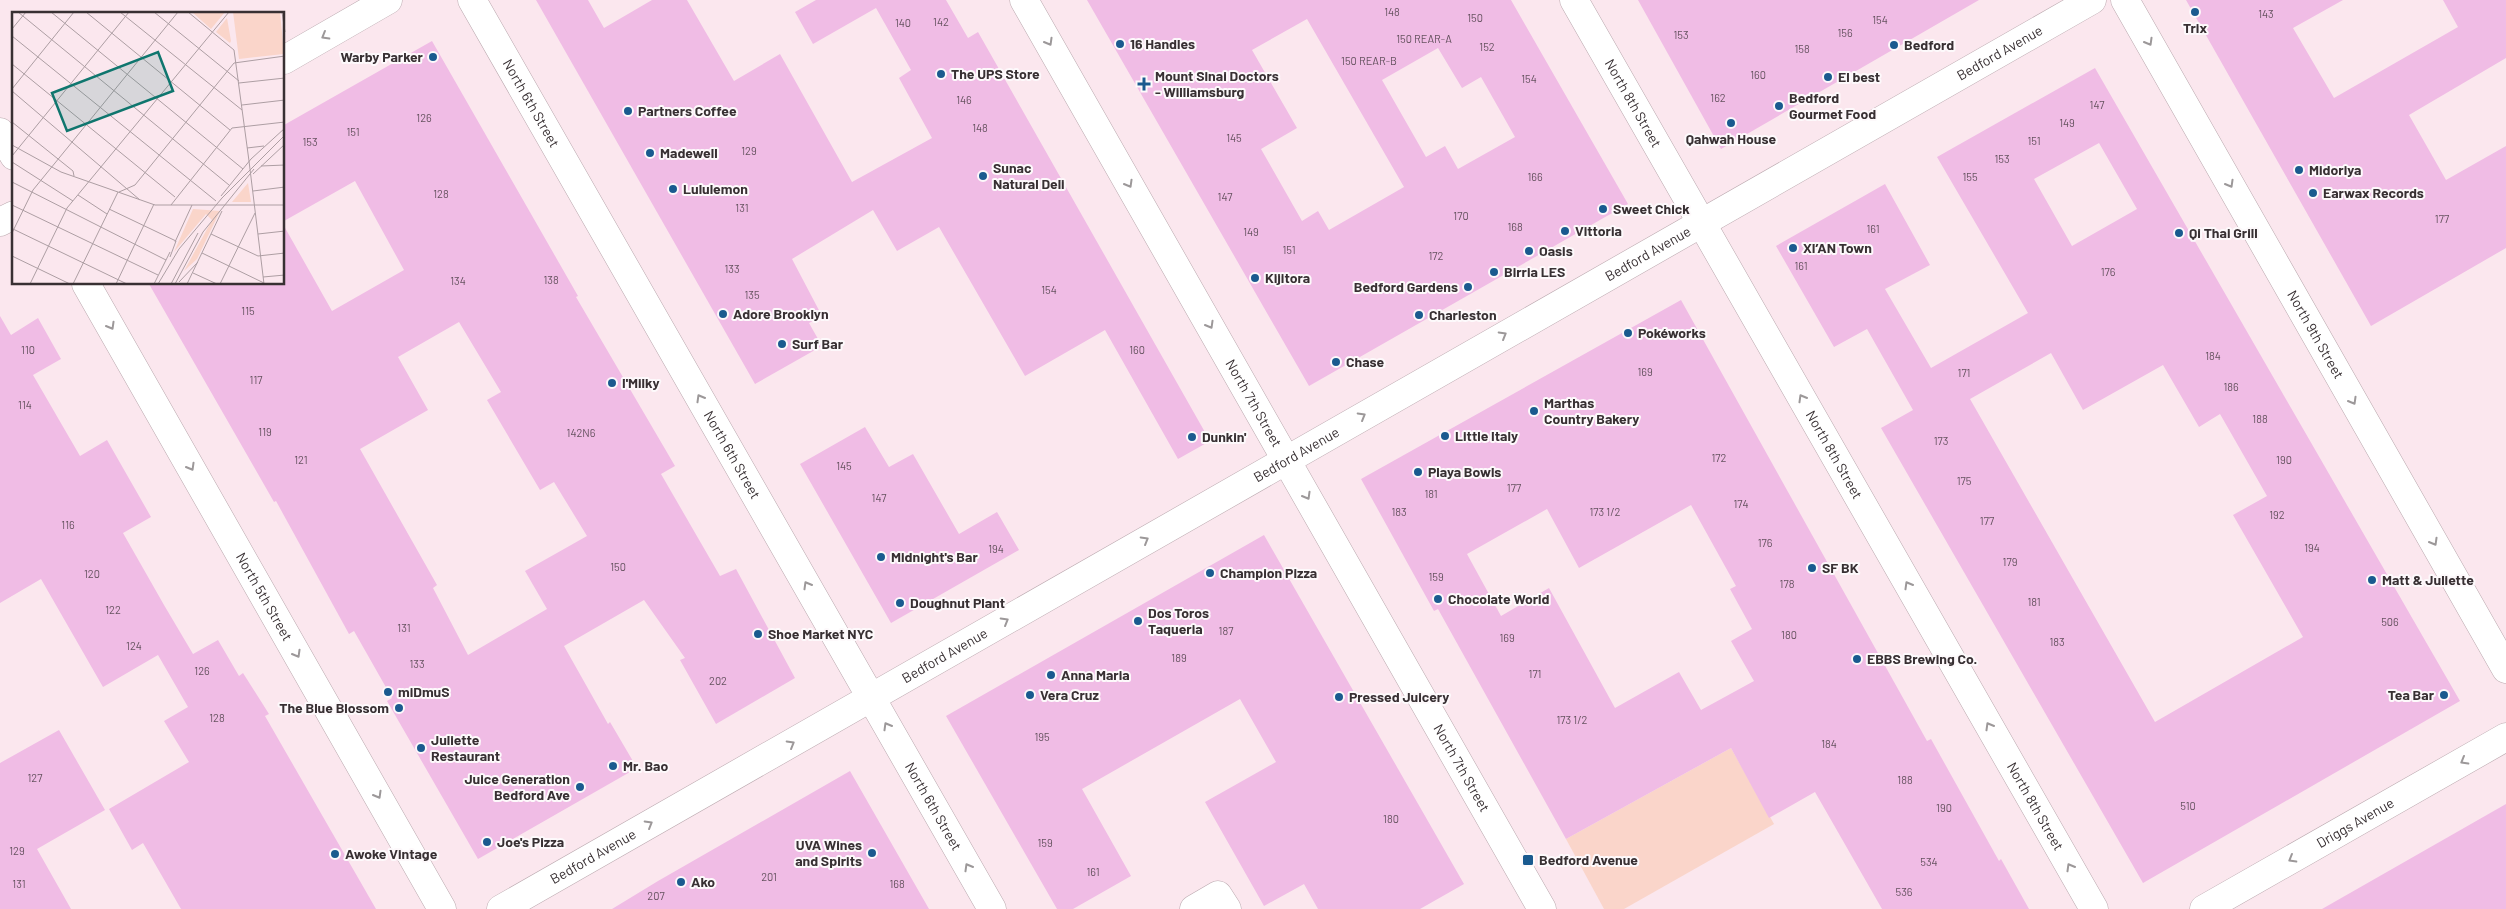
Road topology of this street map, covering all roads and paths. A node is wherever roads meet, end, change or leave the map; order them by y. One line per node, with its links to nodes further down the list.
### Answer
1 (388, 0): 7 (street, one-way to 7)
2 (472, 0): 16 (street, North 6th Street, one-way to 2)
3 (1024, 0): 14 (street, North 7th Street, one-way to 14)
4 (1574, 0): 12 (street, North 8th Street)
5 (2092, 0): 12 (street, Bedford Avenue)
6 (2125, 0): 15 (street, North 9th Street, one-way to 15)
7 (285, 59)
8 (0, 132): 9 (street)
9 (12, 153)
10 (12, 216): 11 (street)
11 (0, 222)
12 (1701, 222): 14 (street, Bedford Avenue, one-way to 12); 24 (street, North 8th Street, one-way to 12)
13 (87, 285): 18 (street, North 5th Street, one-way to 18)
14 (1286, 460): 16 (street, Bedford Avenue, one-way to 14); 23 (street, North 7th Street, one-way to 23)
15 (2506, 669)
16 (871, 698): 19 (street, Bedford Avenue, one-way to 16); 20 (street, North 6th Street, one-way to 16)
17 (2506, 737): 25 (street, Driggs Avenue, one-way to 25)
18 (442, 909)
19 (501, 909)
20 (992, 909)
21 (1194, 909): 22 (street)
22 (1227, 909)
23 (1542, 909)
24 (2094, 909)
25 (2204, 909)

